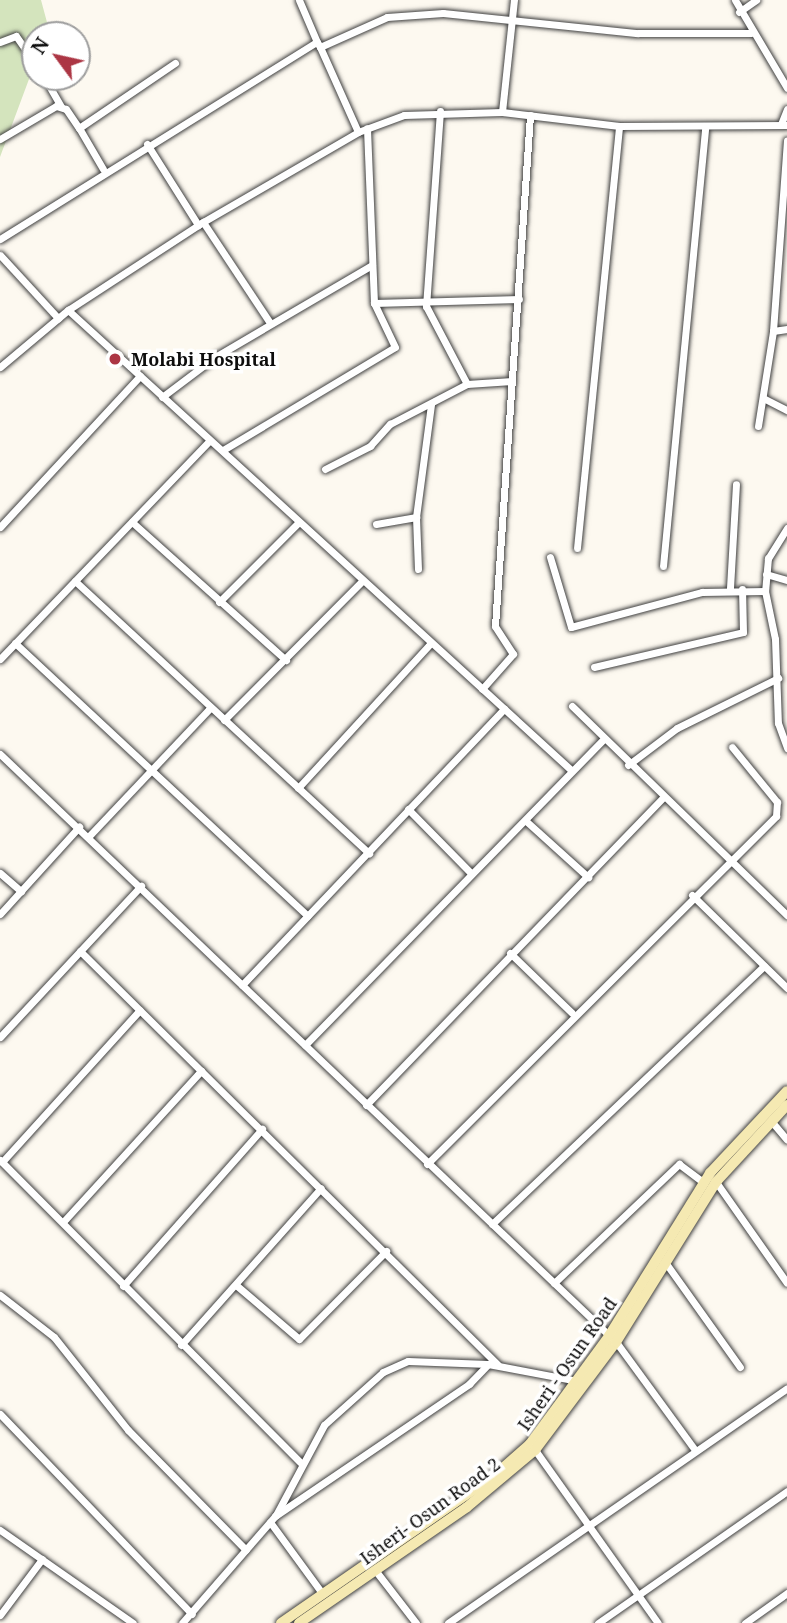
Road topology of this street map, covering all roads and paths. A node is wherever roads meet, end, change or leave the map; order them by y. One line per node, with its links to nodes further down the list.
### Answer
1 (299, 0): 10 (street)
2 (514, 0): 6 (street)
3 (735, 0): 5 (street)
4 (756, 0): 5 (street)
5 (739, 12): 7 (street)
6 (513, 18): 7 (street); 10 (street); 17 (street)
7 (751, 33): 12 (street)
8 (0, 42): 9 (street)
9 (21, 43)
10 (319, 44): 23 (street); 26 (street)
11 (175, 62): 22 (street)
12 (787, 88)
13 (52, 91): 14 (street)
14 (61, 106): 22 (street); 24 (street)
15 (787, 109): 19 (street)
16 (440, 111): 17 (street); 23 (street); 33 (street)
17 (502, 112): 18 (street)
18 (530, 115): 20 (street); 34 (street)
19 (784, 125): 21 (street)
20 (619, 126): 21 (street); 60 (street)
21 (705, 126): 62 (street)
22 (79, 128): 27 (street)
23 (362, 130): 28 (street); 32 (street)
24 (0, 139)
25 (787, 141): 29 (street)
26 (148, 144): 27 (street); 28 (street)
27 (103, 169): 30 (street)
28 (201, 224): 36 (street); 38 (street)
29 (784, 229): 40 (street)
30 (0, 239)
31 (0, 255): 37 (street)
32 (372, 265): 35 (street); 38 (street)
33 (427, 298): 34 (street); 35 (street); 44 (street)
34 (519, 299): 43 (street)
35 (374, 303): 51 (street)
36 (68, 310): 37 (street); 42 (street)
37 (58, 318): 41 (street)
38 (270, 323): 45 (street)
39 (787, 329): 40 (street)
40 (773, 331): 46 (street)
41 (0, 367)
42 (140, 376): 45 (street); 58 (street)
43 (512, 381): 44 (street); 78 (street)
44 (467, 384): 47 (street)
45 (162, 397): 50 (street)
46 (765, 399): 48 (street); 49 (street)
47 (431, 404): 52 (street); 54 (street)
48 (787, 410)
49 (758, 426)
50 (210, 440): 51 (street); 55 (street)
51 (223, 450): 56 (street)
52 (325, 469)
53 (736, 484): 68 (street)
54 (416, 517): 57 (street); 63 (street)
55 (132, 522): 67 (street); 71 (street)
56 (299, 522): 65 (street); 71 (street)
57 (376, 524)
58 (0, 527)
59 (787, 528): 64 (street)
60 (577, 548)
61 (550, 557): 68 (street)
62 (663, 566)
63 (418, 569)
64 (766, 573): 66 (street); 70 (street)
65 (363, 580): 73 (street); 75 (street)
66 (787, 580)
67 (75, 582): 72 (street); 80 (street)
68 (730, 588): 69 (street)
69 (742, 589): 70 (street); 76 (street)
70 (765, 591): 77 (street)
71 (219, 603): 75 (street)
72 (15, 643): 74 (street); 89 (street)
73 (431, 643): 78 (street); 90 (street)
74 (0, 659)
75 (286, 660): 82 (street)
76 (594, 667)
77 (778, 678): 85 (street); 87 (street)
78 (482, 689): 81 (street)
79 (572, 706): 83 (street)
80 (210, 708): 82 (street); 89 (street)
81 (504, 709): 88 (street); 92 (street)
82 (224, 720): 90 (street)
83 (604, 739): 87 (street); 88 (street)
84 (733, 747): 97 (street)
85 (787, 748)
86 (0, 754): 94 (street)
87 (628, 765): 91 (street)
88 (570, 769): 93 (street)
89 (150, 770): 95 (street); 108 (street)
90 (298, 788): 96 (street)
91 (662, 799): 97 (street); 100 (street)
92 (408, 809): 96 (street); 99 (street)
93 (526, 821): 99 (street); 100 (street)
94 (79, 827): 95 (street); 102 (street)
95 (89, 836): 101 (street)
96 (369, 853): 108 (street)
97 (728, 860): 103 (street); 105 (street)
98 (0, 873): 102 (street)
99 (471, 873): 117 (street)
100 (588, 877): 110 (street)
101 (141, 886): 109 (street); 112 (street)
102 (21, 891): 106 (street)
103 (691, 895): 111 (street); 115 (street)
104 (787, 901): 105 (street)
105 (780, 908): 107 (street)
106 (0, 914)
107 (787, 915)
108 (308, 916): 112 (street)
109 (80, 951): 114 (street); 116 (street)
110 (510, 953): 115 (street); 120 (street)
111 (764, 966): 113 (street); 131 (street)
112 (242, 985): 117 (street)
113 (787, 988)
114 (140, 1010): 118 (street); 125 (street)
115 (572, 1013): 126 (street)
116 (0, 1037)
117 (305, 1045): 120 (street)
118 (201, 1071): 123 (street); 130 (street)
119 (787, 1091): 128 (main road, Isheri - Osun Road)
120 (366, 1105): 126 (street)
121 (787, 1105): 122 (main road, Isheri- Osun Road 2)
122 (772, 1122): 124 (street); 127 (main road, Isheri- Osun Road 2)
123 (261, 1129): 129 (street); 137 (street)
124 (787, 1140)
125 (1, 1161): 130 (street)
126 (427, 1164): 131 (street)
127 (716, 1182): 133 (main road, Isheri- Osun Road 2); 135 (street)
128 (704, 1183): 134 (street); 139 (main road, Isheri - Osun Road)
129 (321, 1188): 132 (street); 136 (street)
130 (63, 1222): 137 (street)
131 (492, 1224): 134 (street)
132 (386, 1251): 136 (street); 142 (street)
133 (665, 1262): 139 (main road, Isheri- Osun Road 2); 143 (street)
134 (554, 1283): 139 (street)
135 (787, 1283)
136 (236, 1285): 140 (street)
137 (123, 1286): 140 (street)
138 (0, 1295): 154 (street)
139 (612, 1339): 144 (main road, Isheri - Osun Road); 147 (main road, Isheri- Osun Road 2); 148 (street)
140 (181, 1345): 149 (street)
141 (488, 1364): 142 (street); 149 (street); 151 (street)
142 (498, 1364): 144 (street)
143 (740, 1367)
144 (578, 1381): 157 (main road, Isheri - Osun Road)
145 (787, 1388): 148 (street)
146 (0, 1414): 160 (street)
147 (535, 1450): 152 (street); 156 (main road, Isheri- Osun Road 2)
148 (695, 1450): 152 (street)
149 (299, 1462): 151 (street)
150 (787, 1491): 159 (street)
151 (273, 1519): 154 (street); 157 (street)
152 (591, 1527): 159 (street); 167 (street)
153 (0, 1530): 155 (street)
154 (246, 1550): 160 (street)
155 (41, 1559): 161 (street); 162 (street)
156 (375, 1570): 165 (main road, Isheri- Osun Road 2); 166 (street)
157 (322, 1593): 164 (main road, Isheri - Osun Road)
158 (787, 1593): 170 (street)
159 (638, 1595): 168 (street); 169 (street)
160 (192, 1614): 163 (street)
161 (0, 1615)
162 (133, 1623)
163 (182, 1623)
164 (281, 1623)
165 (299, 1623)
166 (416, 1623)
167 (448, 1623)
168 (598, 1623)
169 (657, 1623)
170 (745, 1623)

